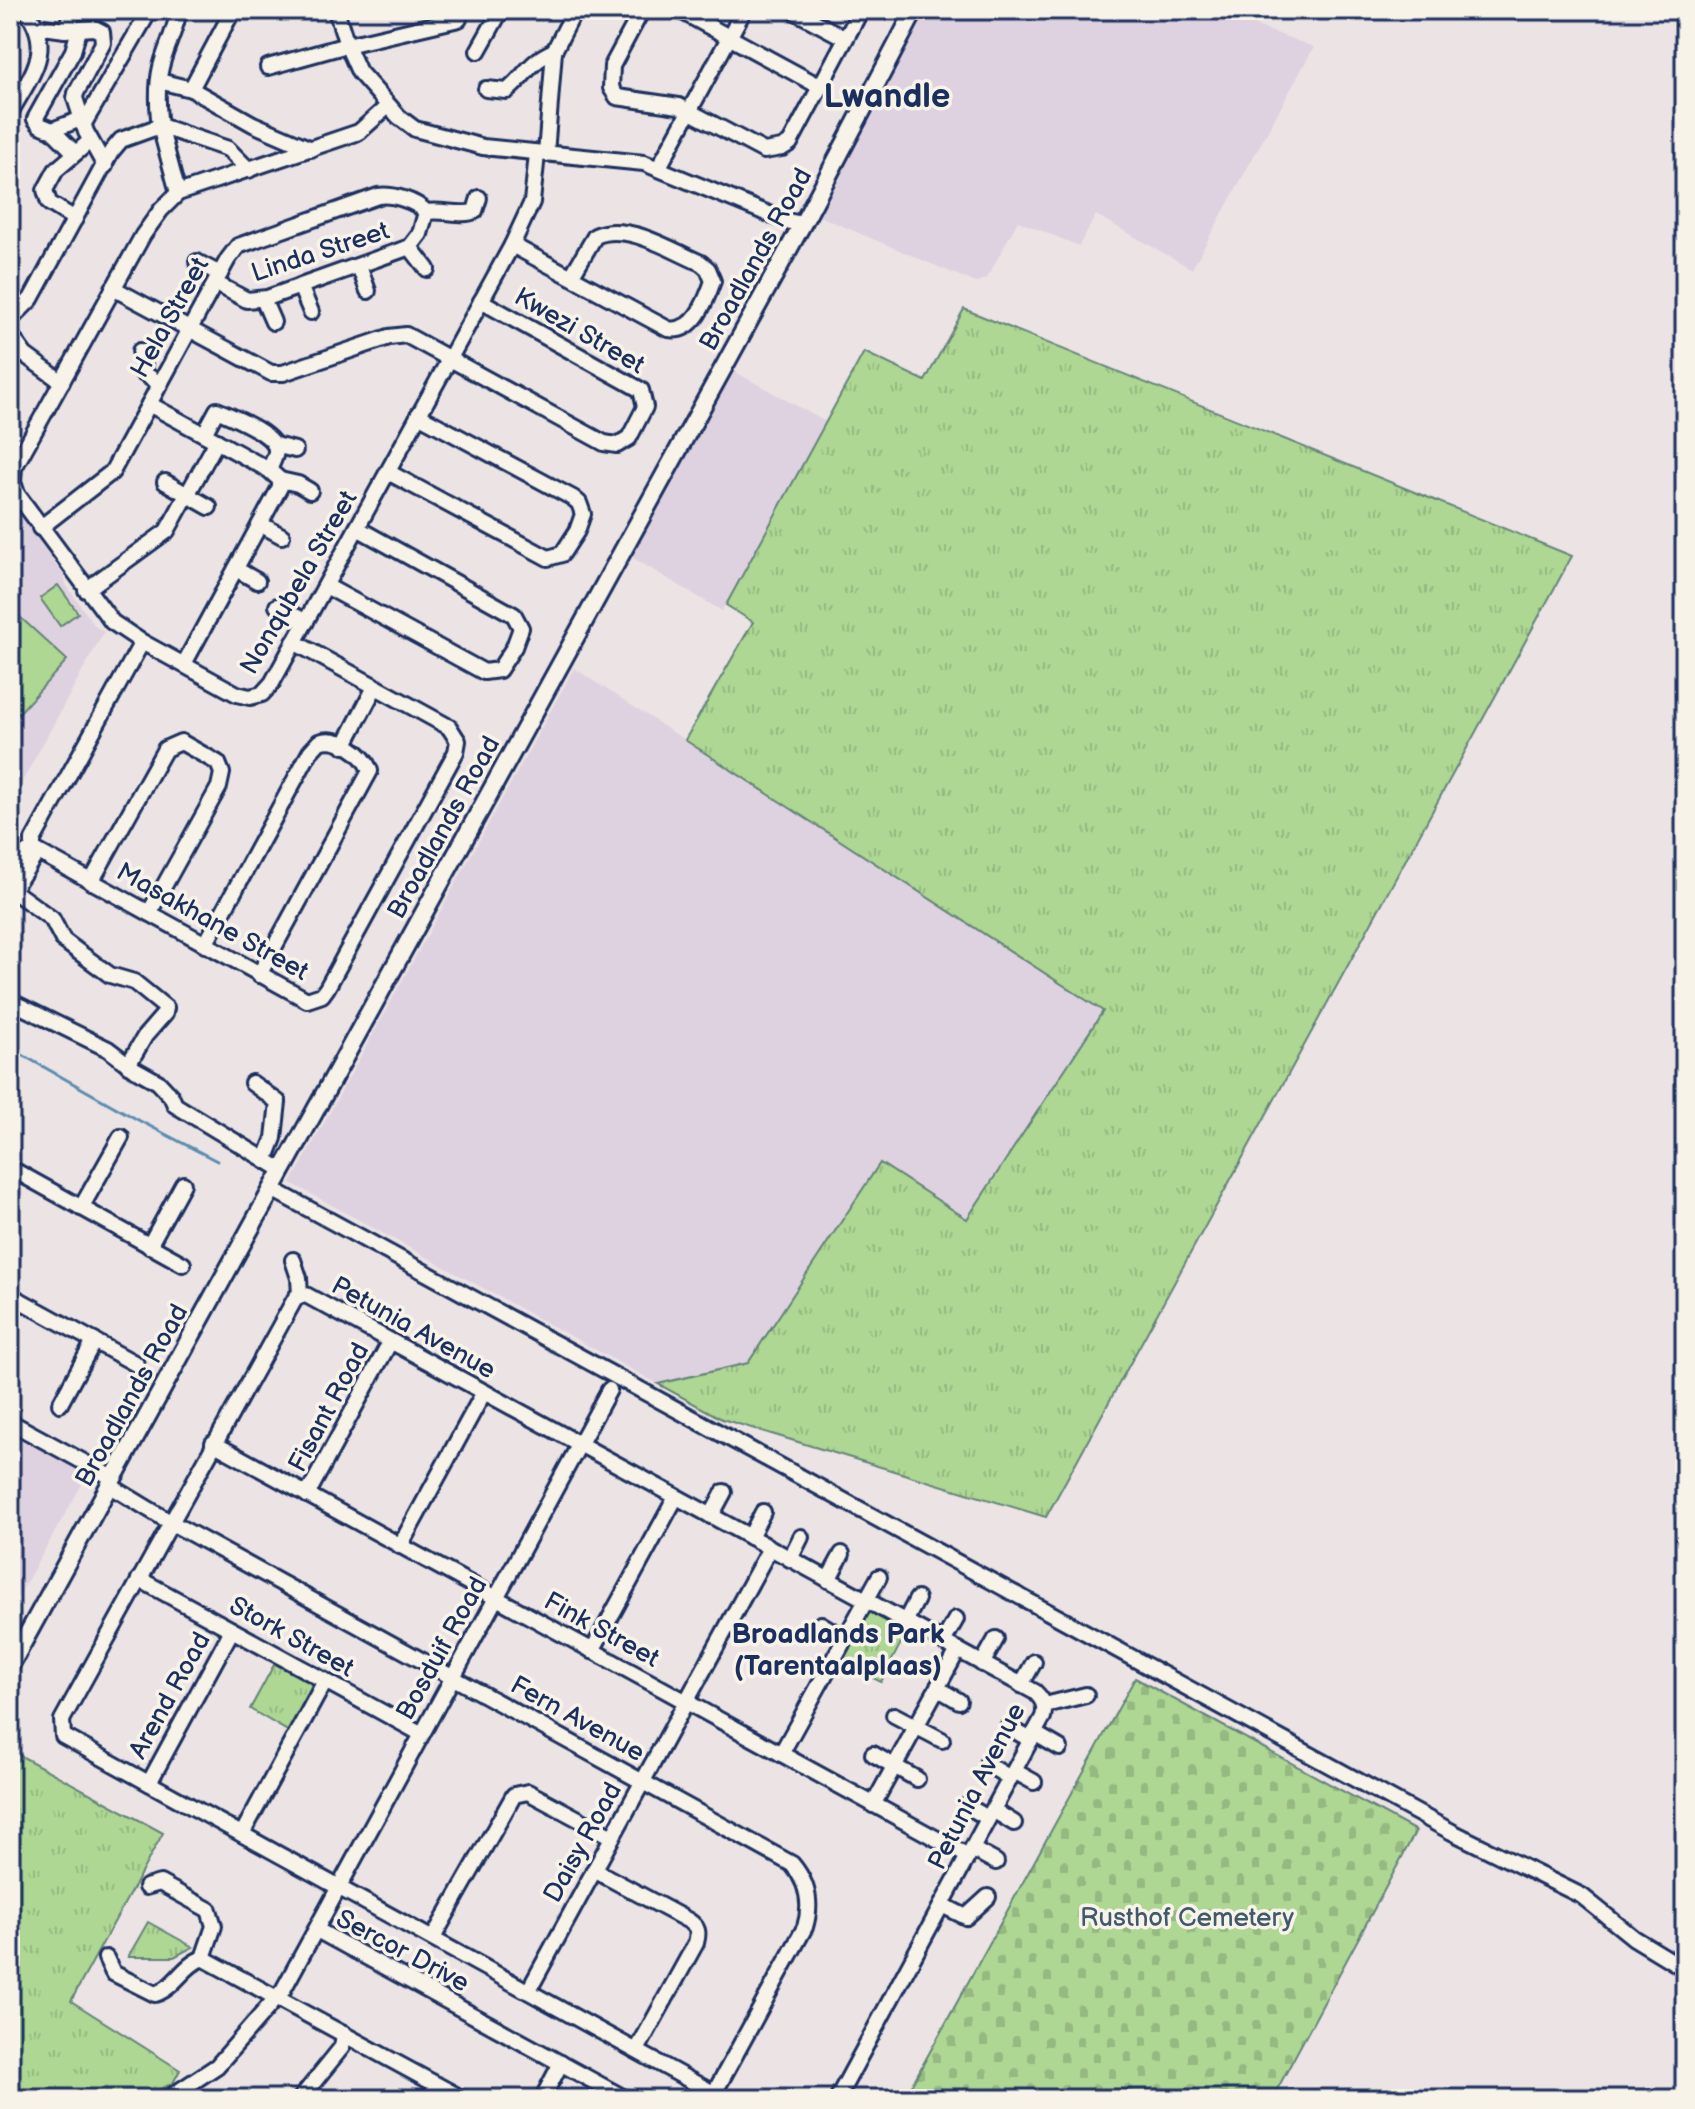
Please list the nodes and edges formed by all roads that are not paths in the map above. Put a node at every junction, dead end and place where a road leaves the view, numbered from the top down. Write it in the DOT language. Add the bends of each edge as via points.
graph roads {
  1 [pos="26,10"];
  2 [pos="75,10"];
  3 [pos="150,10"];
  4 [pos="179,10"];
  5 [pos="233,10"];
  6 [pos="336,10"];
  7 [pos="575,10"];
  8 [pos="642,10"];
  9 [pos="679,10"];
  10 [pos="744,10"];
  11 [pos="792,10"];
  12 [pos="861,10"];
  13 [pos="915,10"];
  14 [pos="495,14"];
  15 [pos="459,19"];
  16 [pos="36,26"];
  17 [pos="72,30"];
  18 [pos="728,38"];
  19 [pos="845,38"];
  20 [pos="347,45"];
  21 [pos="478,51"];
  22 [pos="554,51"];
  23 [pos="268,67"];
  24 [pos="159,81"];
  25 [pos="819,86"];
  26 [pos="191,89"];
  27 [pos="486,89"];
  28 [pos="388,106"];
  29 [pos="689,111"];
  30 [pos="10,113"];
  31 [pos="82,122"];
  32 [pos="160,126"];
  33 [pos="52,130"];
  34 [pos="90,141"];
  35 [pos="311,149"];
  36 [pos="74,152"];
  37 [pos="542,154"];
  38 [pos="105,166"];
  39 [pos="658,169"];
  40 [pos="249,170"];
  41 [pos="178,193"];
  42 [pos="479,198"];
  43 [pos="426,215"];
  44 [pos="75,219"];
  45 [pos="802,224"];
  46 [pos="512,245"];
  47 [pos="410,247"];
  48 [pos="197,262"];
  49 [pos="359,266"];
  50 [pos="427,269"];
  51 [pos="571,277"];
  52 [pos="217,279"];
  53 [pos="300,286"];
  54 [pos="113,288"];
  55 [pos="368,291"];
  56 [pos="263,299"];
  57 [pos="481,301"];
  58 [pos="311,312"];
  59 [pos="10,320"];
  60 [pos="273,322"];
  61 [pos="190,330"];
  62 [pos="10,334"];
  63 [pos="140,351"];
  64 [pos="449,358"];
  65 [pos="62,382"];
  66 [pos="160,384"];
  67 [pos="203,403"];
  68 [pos="149,404"];
  69 [pos="217,410"];
  70 [pos="418,415"];
  71 [pos="204,434"];
  72 [pos="217,441"];
  73 [pos="275,445"];
  74 [pos="295,450"];
  75 [pos="15,454"];
  76 [pos="388,472"];
  77 [pos="277,479"];
  78 [pos="165,482"];
  79 [pos="310,491"];
  80 [pos="188,496"];
  81 [pos="209,507"];
  82 [pos="260,524"];
  83 [pos="40,528"];
  84 [pos="357,528"];
  85 [pos="282,536"];
  86 [pos="236,569"];
  87 [pos="257,581"];
  88 [pos="326,586"];
  89 [pos="86,590"];
  90 [pos="277,606"];
  91 [pos="306,622"];
  92 [pos="142,642"];
  93 [pos="294,642"];
  94 [pos="184,664"];
  95 [pos="375,687"];
  96 [pos="344,746"];
  97 [pos="35,851"];
  98 [pos="10,863"];
  99 [pos="91,882"];
  100 [pos="11,891"];
  101 [pos="149,913"];
  102 [pos="205,945"];
  103 [pos="259,975"];
  104 [pos="10,1001"];
  105 [pos="128,1065"];
  106 [pos="252,1083"];
  107 [pos="121,1137"];
  108 [pos="265,1161"];
  109 [pos="10,1168"];
  110 [pos="282,1170"];
  111 [pos="183,1184"];
  112 [pos="272,1189"];
  113 [pos="81,1208"];
  114 [pos="149,1246"];
  115 [pos="293,1260"];
  116 [pos="183,1264"];
  117 [pos="10,1295"];
  118 [pos="300,1295"];
  119 [pos="94,1341"];
  120 [pos="390,1342"];
  121 [pos="136,1364"];
  122 [pos="609,1390"];
  123 [pos="484,1392"];
  124 [pos="60,1404"];
  125 [pos="10,1422"];
  126 [pos="213,1443"];
  127 [pos="580,1445"];
  128 [pos="111,1482"];
  129 [pos="724,1492"];
  130 [pos="307,1495"];
  131 [pos="676,1497"];
  132 [pos="763,1512"];
  133 [pos="711,1516"];
  134 [pos="170,1522"];
  135 [pos="750,1537"];
  136 [pos="801,1537"];
  137 [pos="400,1546"];
  138 [pos="770,1548"];
  139 [pos="842,1554"];
  140 [pos="790,1559"];
  141 [pos="879,1577"];
  142 [pos="139,1579"];
  143 [pos="828,1580"];
  144 [pos="496,1599"];
  145 [pos="917,1599"];
  146 [pos="865,1600"];
  147 [pos="956,1619"];
  148 [pos="905,1622"];
  149 [pos="821,1624"];
  150 [pos="232,1630"];
  151 [pos="844,1638"];
  152 [pos="996,1639"];
  153 [pos="943,1642"];
  154 [pos="958,1650"];
  155 [pos="592,1651"];
  156 [pos="1034,1662"];
  157 [pos="982,1664"];
  158 [pos="10,1666"];
  159 [pos="453,1677"];
  160 [pos="325,1681"];
  161 [pos="1021,1685"];
  162 [pos="937,1688"];
  163 [pos="1086,1695"];
  164 [pos="959,1701"];
  165 [pos="686,1703"];
  166 [pos="1045,1705"];
  167 [pos="894,1715"];
  168 [pos="916,1726"];
  169 [pos="1008,1727"];
  170 [pos="422,1734"];
  171 [pos="1033,1736"];
  172 [pos="942,1740"];
  173 [pos="1060,1748"];
  174 [pos="781,1754"];
  175 [pos="873,1754"];
  176 [pos="987,1764"];
  177 [pos="895,1766"];
  178 [pos="1012,1774"];
  179 [pos="917,1779"];
  180 [pos="643,1781"];
  181 [pos="1034,1782"];
  182 [pos="149,1783"];
  183 [pos="873,1805"];
  184 [pos="967,1806"];
  185 [pos="990,1814"];
  186 [pos="1014,1823"];
  187 [pos="242,1834"];
  188 [pos="612,1837"];
  189 [pos="970,1853"];
  190 [pos="996,1862"];
  191 [pos="594,1870"];
  192 [pos="146,1887"];
  193 [pos="338,1887"];
  194 [pos="988,1897"];
  195 [pos="942,1905"];
  196 [pos="317,1930"];
  197 [pos="433,1938"];
  198 [pos="106,1958"];
  199 [pos="203,1958"];
  200 [pos="1685,1969"];
  201 [pos="529,1990"];
  202 [pos="277,1998"];
  203 [pos="344,2034"];
  204 [pos="637,2050"];
  205 [pos="561,2063"];
  206 [pos="716,2097"];
  207 [pos="305,2098"];
  208 [pos="167,2099"];
  209 [pos="463,2099"];
  210 [pos="542,2099"];
  211 [pos="626,2099"];
  212 [pos="837,2099"];
  1 -- 16 [label="street"];
  2 -- 17 [label="street"];
  3 -- 31 [label="street"];
  4 -- 24 [label="street"];
  5 -- 26 [label="street"];
  6 -- 20 [label="street"];
  7 -- 22 [label="street"];
  8 -- 29 [label="street" via="612,66 611,88 624,100 670,103"];
  9 -- 18 [label="street"];
  10 -- 18 [label="street"];
  11 -- 19 [label="street"];
  12 -- 19 [label="street"];
  13 -- 45 [label="main road, Broadlands Road"];
  14 -- 21 [label="street"];
  15 -- 20 [label="street"];
  16 -- 17 [label="street"];
  16 -- 30 [label="street" via="41,54"];
  17 -- 31 [label="street" via="99,28 104,38 76,93"];
  17 -- 33 [label="street" via="73,51 36,117"];
  18 -- 25 [label="street"];
  18 -- 29 [label="street"];
  19 -- 25 [label="street"];
  20 -- 23 [label="street"];
  20 -- 28 [label="street" via="359,72"];
  22 -- 27 [label="street" via="540,57 507,91"];
  22 -- 37 [label="street, Nonqubela Street"];
  24 -- 26 [label="street"];
  24 -- 32 [label="street"];
  25 -- 29 [label="street" via="790,143 773,151 757,148"];
  26 -- 35 [label="street"];
  28 -- 35 [label="street, Nonqubela Street" via="359,132"];
  28 -- 37 [label="street" via="415,129 483,147"];
  29 -- 39 [label="street"];
  31 -- 33 [label="street"];
  31 -- 34 [label="street"];
  32 -- 38 [label="street" via="121,140"];
  32 -- 40 [label="street" via="228,149"];
  32 -- 41 [label="street"];
  33 -- 36 [label="street"];
  34 -- 36 [label="street"];
  34 -- 38 [label="street"];
  35 -- 40 [label="street, Nonqubela Street"];
  36 -- 44 [label="street" via="56,170 45,193 56,209"];
  37 -- 39 [label="street" via="634,161"];
  37 -- 46 [label="street, Nonqubela Street" via="532,202"];
  38 -- 44 [label="street"];
  39 -- 45 [label="street"];
  40 -- 41 [label="street, Nonqubela Street"];
  41 -- 54 [label="street, Nonqubela Street" via="150,223"];
  42 -- 43 [label="street" via="469,214 445,210"];
  43 -- 47 [label="street, Linda Street"];
  43 -- 52 [label="street, Hela Street" via="420,206 378,196 243,244"];
  44 -- 59 [label="street" via="31,299"];
  45 -- 110 [label="main road, Broadlands Road"];
  46 -- 51 [label="street"];
  46 -- 57 [label="street, Nonqubela Street"];
  47 -- 49 [label="street, Linda Street"];
  47 -- 50 [label="street"];
  48 -- 52 [label="street, Linda Street"];
  49 -- 53 [label="street, Linda Street"];
  49 -- 55 [label="street"];
  51 -- 51 [label="street" via="679,331 692,322 713,281 701,263 636,236 611,232 595,236"];
  52 -- 56 [label="street, Linda Street" via="247,300"];
  52 -- 61 [label="street, Hela Street"];
  53 -- 56 [label="street, Linda Street"];
  53 -- 58 [label="street"];
  54 -- 61 [label="street"];
  54 -- 65 [label="street, Nonqubela Street"];
  56 -- 60 [label="street"];
  57 -- 64 [label="street, Nonqubela Street"];
  57 -- 64 [label="street, Kwezi Street" via="641,390 645,407 629,438 617,445 604,443"];
  61 -- 64 [label="street" via="277,374 398,335 413,337"];
  61 -- 66 [label="street, Hela Street"];
  62 -- 65 [label="street" via="25,355"];
  63 -- 66 [label="street" via="144,363 138,378"];
  64 -- 70 [label="street, Nonqubela Street"];
  65 -- 75 [label="street, Nonqubela Street"];
  66 -- 68 [label="street, Hela Street"];
  67 -- 69 [label="street"];
  68 -- 71 [label="street"];
  68 -- 83 [label="street, Hela Street" via="112,472"];
  69 -- 71 [label="street"];
  69 -- 73 [label="street" via="250,424"];
  70 -- 76 [label="street, Nonqubela Street"];
  70 -- 76 [label="street" via="573,498 583,514 577,531 562,554 548,558"];
  71 -- 72 [label="street"];
  72 -- 77 [label="street"];
  72 -- 80 [label="street"];
  73 -- 74 [label="street"];
  73 -- 77 [label="street"];
  75 -- 83 [label="street, Nonqubela Street" via="17,494"];
  76 -- 84 [label="street, Nonqubela Street"];
  77 -- 79 [label="street"];
  77 -- 82 [label="street"];
  78 -- 80 [label="street"];
  80 -- 81 [label="street"];
  80 -- 89 [label="street" via="163,535"];
  82 -- 85 [label="street"];
  82 -- 86 [label="street"];
  83 -- 89 [label="street, Nonqubela Street"];
  84 -- 88 [label="street, Nonqubela Street"];
  84 -- 88 [label="street" via="514,615 521,628 514,647 499,670 484,672"];
  86 -- 87 [label="street"];
  86 -- 94 [label="street"];
  88 -- 91 [label="street, Nonqubela Street"];
  89 -- 92 [label="street, Nonqubela Street" via="107,618"];
  90 -- 91 [label="street"];
  91 -- 93 [label="street, Nonqubela Street"];
  92 -- 94 [label="street, Nonqubela Street"];
  92 -- 97 [label="street" via="33,840"];
  93 -- 94 [label="street, Nonqubela Street" via="272,683 256,697 237,694"];
  93 -- 95 [label="street, Masakhane Street"];
  95 -- 96 [label="street"];
  95 -- 103 [label="street, Masakhane Street" via="449,727 456,736 456,752 322,995 307,1000"];
  96 -- 102 [label="street" via="326,739 310,752"];
  96 -- 103 [label="street" via="364,758 370,771"];
  97 -- 98 [label="street"];
  97 -- 99 [label="street, Masakhane Street"];
  97 -- 100 [label="street"];
  99 -- 101 [label="street, Masakhane Street"];
  99 -- 101 [label="street" via="160,757 181,742 218,763 221,779"];
  100 -- 105 [label="street" via="52,919 63,940 76,950 110,975 134,982 166,1008"];
  101 -- 102 [label="street, Masakhane Street"];
  102 -- 103 [label="street, Masakhane Street"];
  104 -- 105 [label="street" via="108,1049"];
  105 -- 108 [label="street" via="158,1082 175,1105"];
  106 -- 108 [label="street" via="279,1104"];
  107 -- 113 [label="street"];
  108 -- 110 [label="street"];
  109 -- 113 [label="street"];
  110 -- 112 [label="main road, Broadlands Road"];
  111 -- 114 [label="street"];
  112 -- 128 [label="main road, Broadlands Road"];
  112 -- 200 [label="street" via="1452,1832 1582,1896 1634,1938"];
  113 -- 114 [label="street"];
  114 -- 116 [label="street"];
  115 -- 118 [label="street"];
  117 -- 119 [label="street"];
  118 -- 120 [label="street, Petunia Avenue"];
  118 -- 126 [label="street, Petunia Avenue"];
  119 -- 121 [label="street"];
  119 -- 124 [label="street"];
  120 -- 123 [label="street, Petunia Avenue"];
  120 -- 130 [label="street, Fisant Road"];
  122 -- 127 [label="street, Bosduif Road"];
  123 -- 127 [label="street, Petunia Avenue"];
  123 -- 137 [label="street"];
  125 -- 128 [label="street, Fern Avenue"];
  126 -- 130 [label="street, Fink Street"];
  126 -- 134 [label="street, Petunia Avenue"];
  127 -- 131 [label="street, Petunia Avenue"];
  127 -- 144 [label="street, Bosduif Road"];
  128 -- 134 [label="street, Fern Avenue"];
  128 -- 158 [label="main road, Broadlands Road"];
  129 -- 133 [label="street"];
  130 -- 137 [label="street, Fink Street"];
  131 -- 133 [label="street, Petunia Avenue"];
  131 -- 155 [label="street"];
  132 -- 135 [label="street"];
  133 -- 135 [label="street, Petunia Avenue"];
  134 -- 142 [label="street, Petunia Avenue"];
  134 -- 159 [label="street, Fern Avenue"];
  135 -- 138 [label="street, Petunia Avenue"];
  136 -- 140 [label="street"];
  137 -- 144 [label="street, Fink Street"];
  138 -- 140 [label="street, Petunia Avenue"];
  138 -- 165 [label="street, Daisy Road"];
  139 -- 143 [label="street"];
  140 -- 143 [label="street, Petunia Avenue"];
  141 -- 146 [label="street"];
  142 -- 150 [label="street, Stork Street"];
  142 -- 182 [label="street, Petunia Avenue" via="61,1729 63,1736"];
  143 -- 146 [label="street, Petunia Avenue"];
  144 -- 155 [label="street, Fink Street"];
  144 -- 159 [label="street, Bosduif Road"];
  145 -- 148 [label="street"];
  146 -- 148 [label="street, Petunia Avenue"];
  146 -- 151 [label="street"];
  147 -- 153 [label="street"];
  148 -- 153 [label="street, Petunia Avenue"];
  149 -- 151 [label="street"];
  150 -- 160 [label="street, Stork Street"];
  150 -- 182 [label="street, Arend Road"];
  151 -- 174 [label="street"];
  152 -- 157 [label="street"];
  153 -- 154 [label="street, Petunia Avenue"];
  154 -- 157 [label="street, Petunia Avenue"];
  154 -- 162 [label="street"];
  155 -- 165 [label="street, Fink Street"];
  156 -- 161 [label="street"];
  157 -- 161 [label="street, Petunia Avenue"];
  159 -- 170 [label="street, Bosduif Road"];
  159 -- 180 [label="street, Fern Avenue"];
  160 -- 170 [label="street, Stork Street"];
  160 -- 187 [label="street"];
  161 -- 166 [label="street, Petunia Avenue"];
  162 -- 164 [label="street"];
  162 -- 168 [label="street"];
  163 -- 166 [label="street"];
  165 -- 174 [label="street, Fink Street"];
  165 -- 180 [label="street, Daisy Road"];
  166 -- 171 [label="street, Petunia Avenue"];
  167 -- 168 [label="street"];
  168 -- 172 [label="street"];
  168 -- 177 [label="street"];
  169 -- 171 [label="street"];
  170 -- 193 [label="street, Bosduif Road"];
  171 -- 173 [label="street"];
  171 -- 178 [label="street, Petunia Avenue"];
  174 -- 183 [label="street, Fink Street"];
  175 -- 177 [label="street"];
  176 -- 178 [label="street"];
  177 -- 179 [label="street"];
  177 -- 183 [label="street"];
  178 -- 181 [label="street"];
  178 -- 185 [label="street, Petunia Avenue"];
  180 -- 188 [label="street, Daisy Road"];
  180 -- 206 [label="street, Fern Avenue" via="786,1860 808,1896 803,1931"];
  182 -- 187 [label="street, Petunia Avenue"];
  183 -- 189 [label="street, Fink Street"];
  184 -- 185 [label="street"];
  185 -- 186 [label="street"];
  185 -- 189 [label="street, Petunia Avenue"];
  187 -- 193 [label="street, Petunia Avenue"];
  188 -- 191 [label="street, Daisy Road"];
  188 -- 197 [label="street" via="528,1792 514,1795"];
  189 -- 190 [label="street, Fink Street"];
  189 -- 195 [label="street, Petunia Avenue"];
  191 -- 201 [label="street, Daisy Road"];
  191 -- 204 [label="street" via="689,1921 698,1932"];
  192 -- 199 [label="street" via="160,1883 209,1910 214,1926"];
  193 -- 196 [label="street, Bosduif Road"];
  193 -- 197 [label="street, Petunia Avenue"];
  194 -- 195 [label="street" via="966,1917"];
  195 -- 212 [label="street, Petunia Avenue"];
  196 -- 202 [label="street, Sercor Drive"];
  196 -- 205 [label="street, Sercor Drive"];
  197 -- 201 [label="street, Petunia Avenue"];
  198 -- 199 [label="street" via="113,1973 155,1994"];
  199 -- 202 [label="street"];
  201 -- 204 [label="street, Petunia Avenue"];
  202 -- 203 [label="street"];
  202 -- 208 [label="street, Sercor Drive" via="217,2066"];
  203 -- 207 [label="street" via="342,2047"];
  203 -- 209 [label="street"];
  204 -- 206 [label="street, Petunia Avenue"];
  205 -- 210 [label="street"];
  205 -- 211 [label="street, Sercor Drive"];
}
